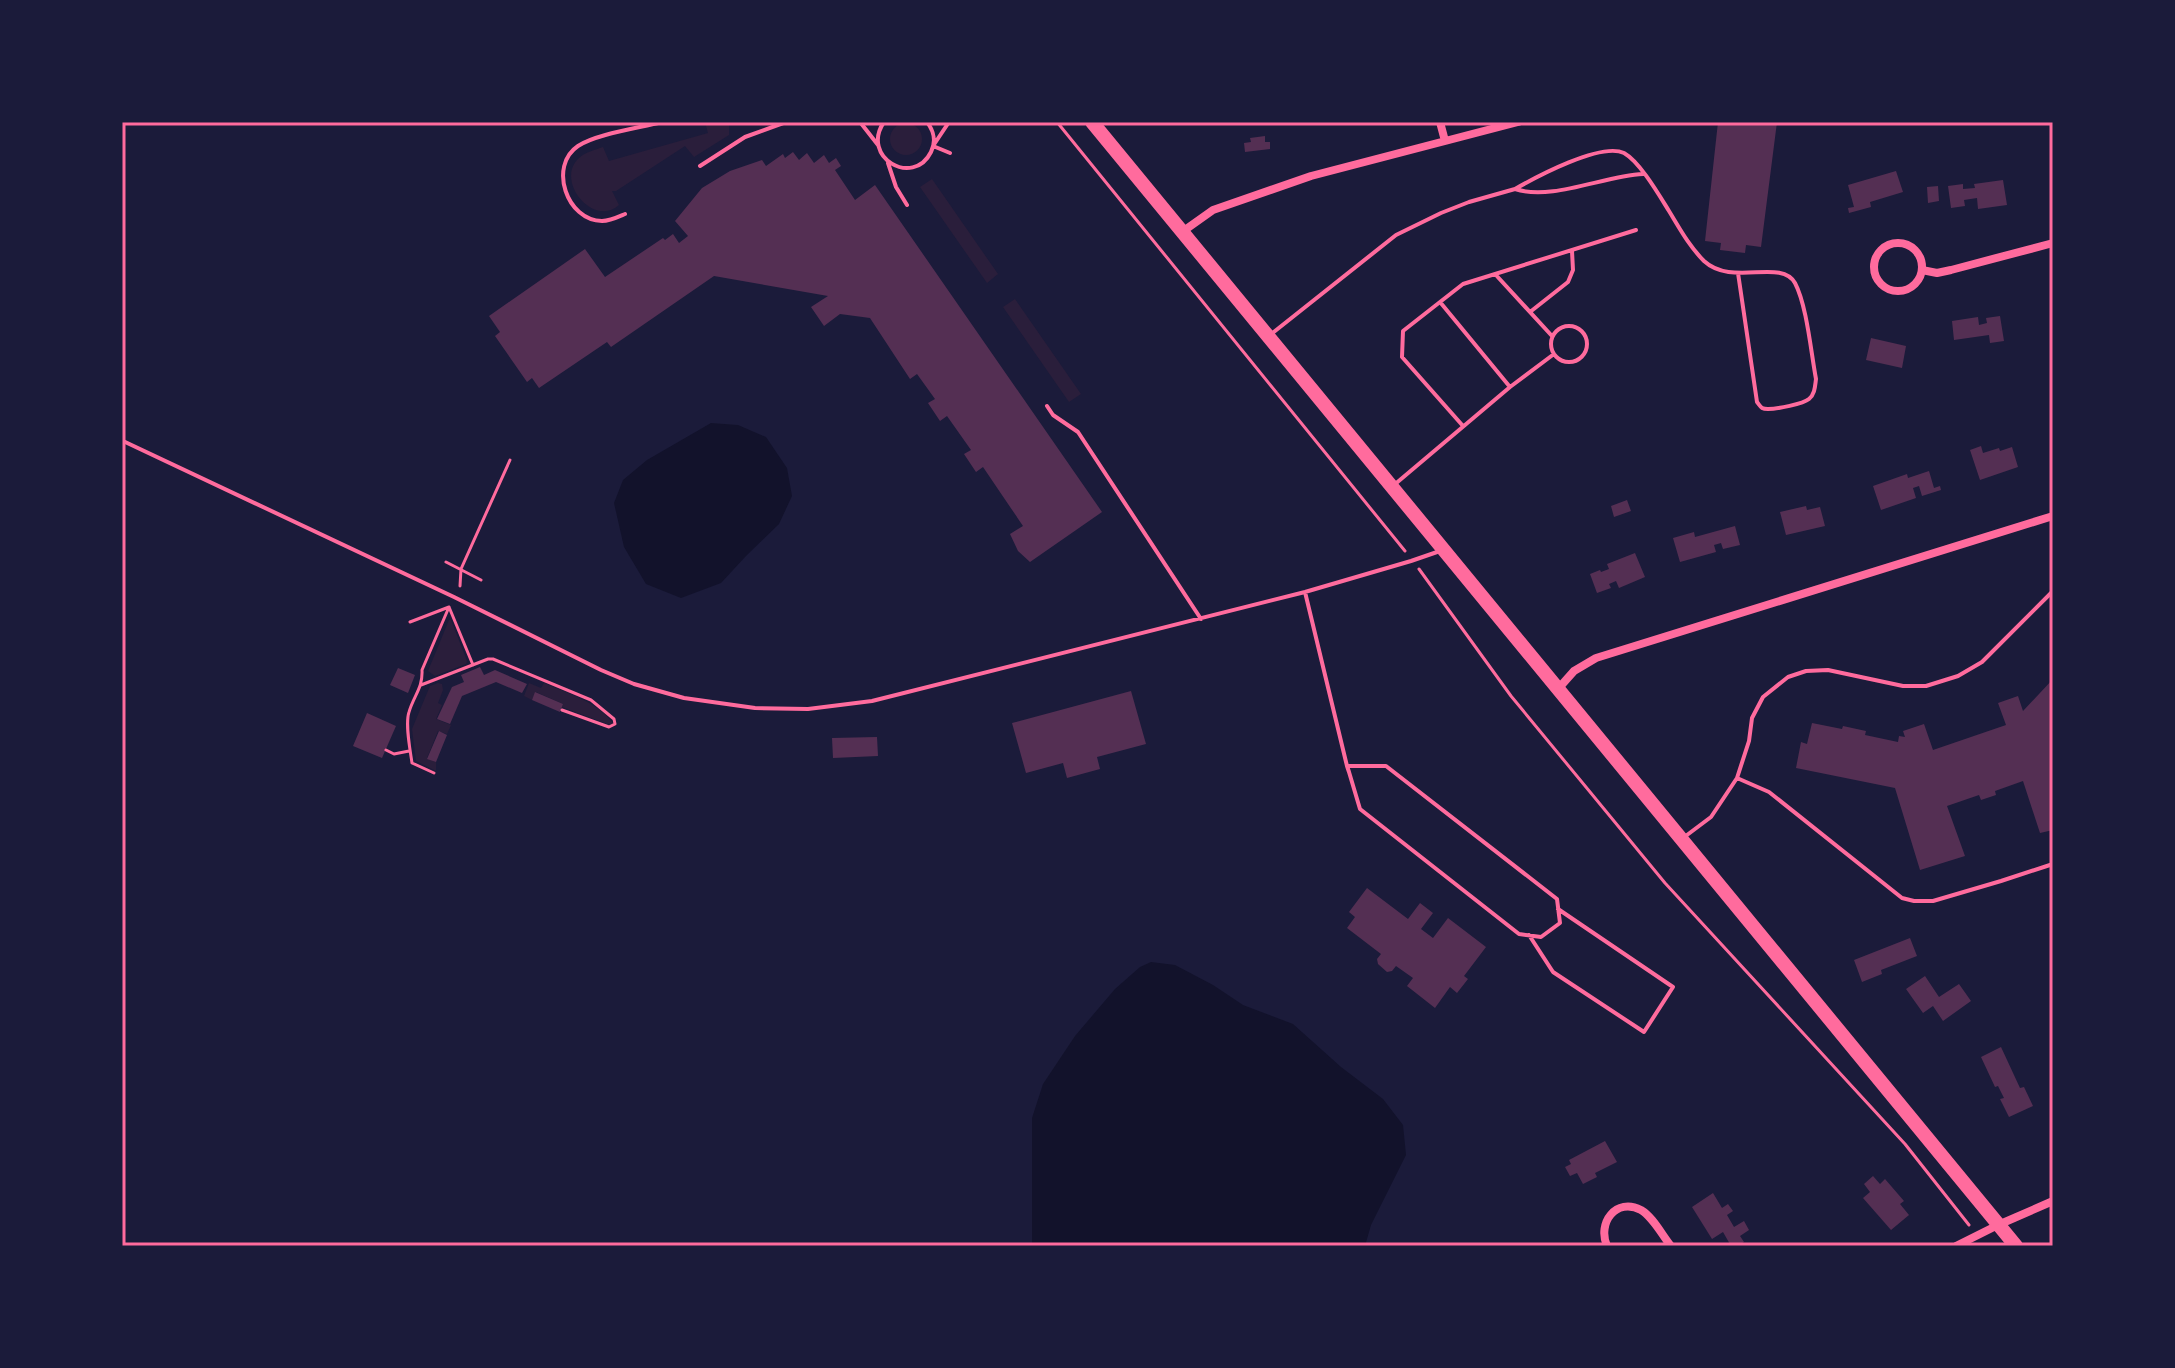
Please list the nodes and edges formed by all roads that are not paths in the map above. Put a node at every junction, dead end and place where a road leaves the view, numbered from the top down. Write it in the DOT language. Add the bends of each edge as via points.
graph roads {
  1 [pos="662,122"];
  2 [pos="786,122"];
  3 [pos="860,122"];
  4 [pos="884,122"];
  5 [pos="927,122"];
  6 [pos="949,122"];
  7 [pos="1092,122"];
  8 [pos="1440,122"];
  9 [pos="1518,122"];
  10 [pos="1445,141"];
  11 [pos="878,145"];
  12 [pos="933,146"];
  13 [pos="950,153"];
  14 [pos="888,161"];
  15 [pos="700,166"];
  16 [pos="1643,174"];
  17 [pos="1515,189"];
  18 [pos="907,205"];
  19 [pos="625,214"];
  20 [pos="1636,230"];
  21 [pos="1182,232"];
  22 [pos="2053,243"];
  23 [pos="1572,251"];
  24 [pos="1922,270"];
  25 [pos="1738,273"];
  26 [pos="1495,274"];
  27 [pos="1440,302"];
  28 [pos="1530,312"];
  29 [pos="1552,336"];
  30 [pos="1268,337"];
  31 [pos="1554,354"];
  32 [pos="1510,387"];
  33 [pos="1047,406"];
  34 [pos="1463,426"];
  35 [pos="122,442"];
  36 [pos="1392,486"];
  37 [pos="2053,516"];
  38 [pos="1443,550"];
  39 [pos="2053,591"];
  40 [pos="1305,592"];
  41 [pos="1201,619"];
  42 [pos="1558,689"];
  43 [pos="1347,766"];
  44 [pos="1737,778"];
  45 [pos="1681,839"];
  46 [pos="2053,864"];
  47 [pos="1558,909"];
  48 [pos="1529,935"];
  49 [pos="2053,1201"];
  50 [pos="1998,1225"];
  51 [pos="1668,1243"];
  52 [pos="1607,1246"];
  53 [pos="1656,1246"];
  54 [pos="1956,1246"];
  55 [pos="2016,1246"];
  1 -- 19 [label="lane" via="580,145 564,163 563,186 578,210 602,221"];
  2 -- 15 [label="lane" via="745,137"];
  3 -- 11 [label="lane"];
  4 -- 11 [label="lane"];
  5 -- 12 [label="lane"];
  6 -- 12 [label="lane"];
  7 -- 21 [label="main road"];
  8 -- 10 [label="street"];
  9 -- 10 [label="street"];
  10 -- 21 [label="street" via="1311,176 1213,210"];
  11 -- 14 [label="lane"];
  12 -- 13 [label="lane"];
  12 -- 14 [label="lane" via="915,167"];
  14 -- 18 [label="lane"];
  16 -- 17 [label="lane" via="1542,194"];
  16 -- 17 [label="lane" via="1626,154 1605,152 1544,172"];
  16 -- 25 [label="lane" via="1696,253 1720,271"];
  17 -- 30 [label="lane" via="1469,202 1396,235"];
  20 -- 23 [label="lane"];
  21 -- 30 [label="main road"];
  22 -- 24 [label="street" via="1943,272"];
  23 -- 26 [label="lane"];
  23 -- 28 [label="lane" via="1568,282"];
  24 -- 24 [label="street" via="1916,251 1902,243 1882,249 1874,263 1879,283 1892,291 1912,288"];
  25 -- 25 [label="lane" via="1780,272 1795,283 1816,379 1809,399 1768,409 1757,402"];
  26 -- 27 [label="lane" via="1463,284"];
  26 -- 28 [label="lane"];
  27 -- 32 [label="lane"];
  27 -- 34 [label="lane" via="1403,331 1402,357"];
  28 -- 29 [label="lane"];
  29 -- 31 [label="lane"];
  29 -- 31 [label="lane" via="1571,326 1587,342 1575,360"];
  30 -- 36 [label="main road"];
  31 -- 32 [label="lane"];
  32 -- 34 [label="lane"];
  33 -- 41 [label="lane" via="1078,432"];
  34 -- 36 [label="lane"];
  35 -- 41 [label="lane" via="621,679 707,702 798,709 872,701"];
  36 -- 38 [label="main road"];
  37 -- 42 [label="street" via="1596,658"];
  38 -- 40 [label="lane"];
  38 -- 42 [label="main road"];
  39 -- 44 [label="lane" via="1982,662 1958,676 1926,686 1828,670 1788,677 1763,697 1752,718"];
  40 -- 41 [label="lane"];
  40 -- 43 [label="lane"];
  42 -- 45 [label="main road"];
  43 -- 47 [label="lane" via="1386,766 1557,899"];
  43 -- 48 [label="lane" via="1360,809 1519,934"];
  44 -- 45 [label="lane" via="1711,817"];
  44 -- 46 [label="lane" via="1769,792 1902,898 1933,901"];
  45 -- 50 [label="main road"];
  47 -- 48 [label="lane" via="1560,923 1541,937"];
  47 -- 48 [label="lane" via="1673,987 1644,1032 1553,972"];
  49 -- 50 [label="street"];
  50 -- 54 [label="street"];
  50 -- 55 [label="main road"];
  51 -- 52 [label="street" via="1646,1214 1626,1208 1605,1223"];
  51 -- 53 [label="street"];
}
